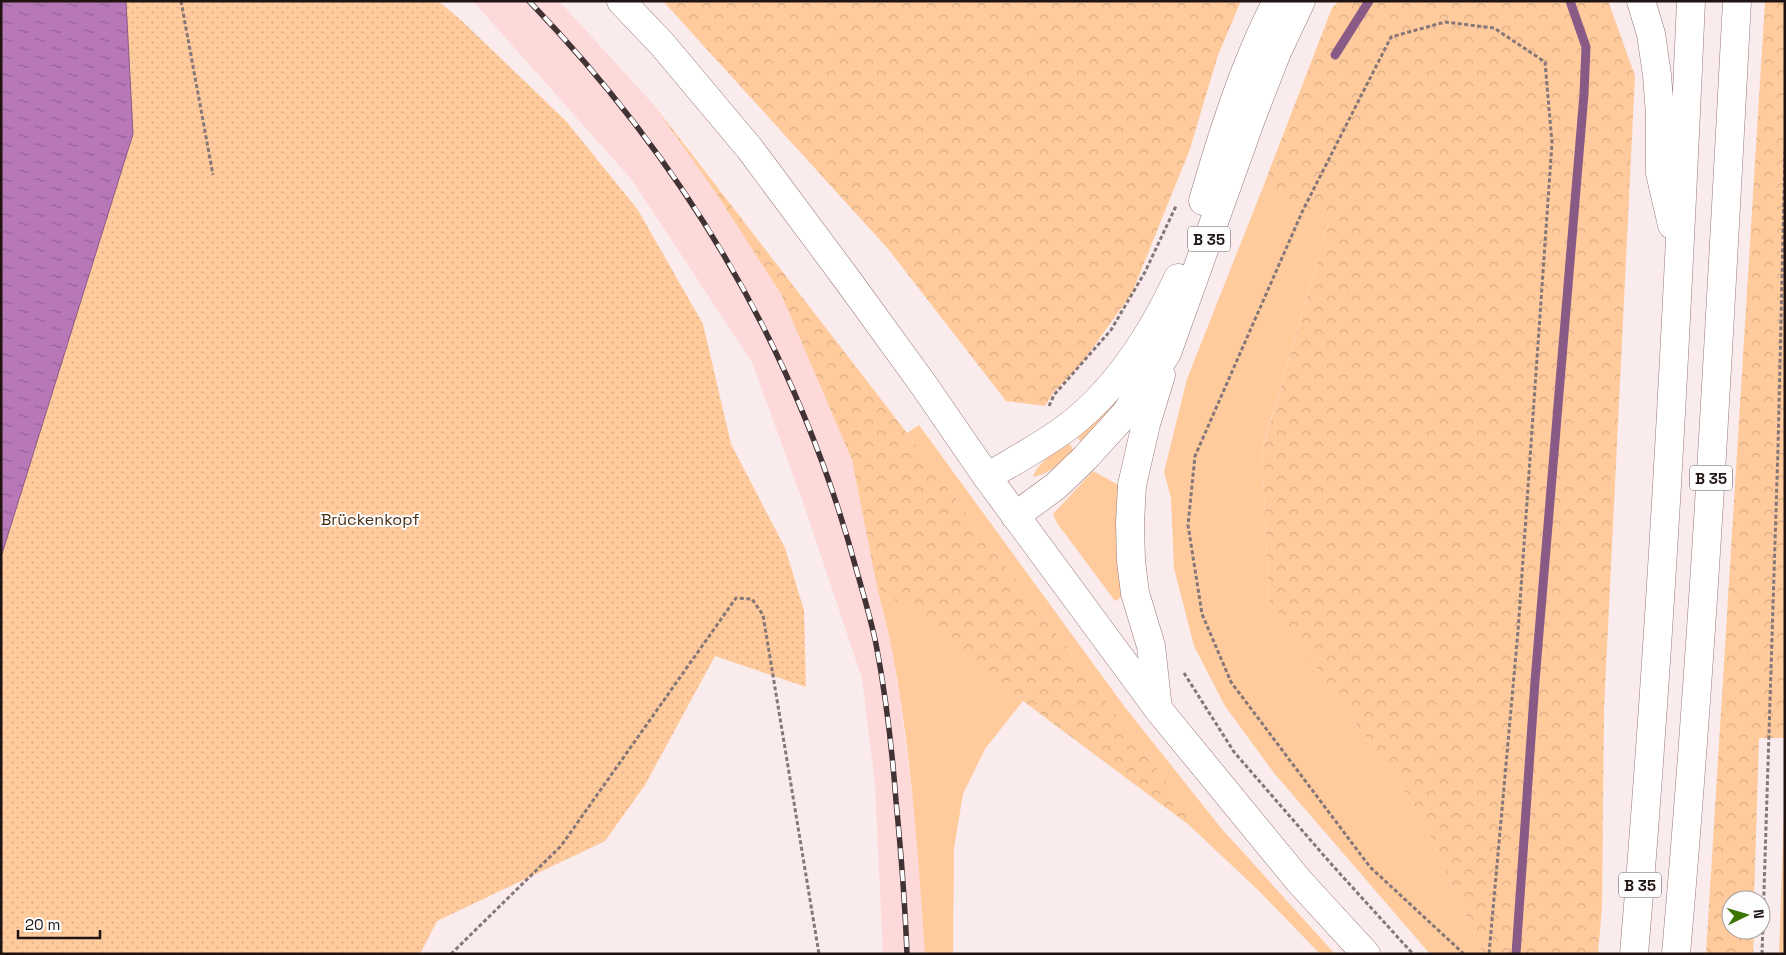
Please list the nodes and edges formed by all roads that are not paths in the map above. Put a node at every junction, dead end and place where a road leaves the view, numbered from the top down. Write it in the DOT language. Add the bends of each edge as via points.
graph roads {
  1 [pos="621,1"];
  2 [pos="1277,1"];
  3 [pos="1300,1"];
  4 [pos="1641,1"];
  5 [pos="1691,1"];
  6 [pos="1737,1"];
  7 [pos="1680,260"];
  8 [pos="1167,353"];
  9 [pos="987,477"];
  10 [pos="1015,516"];
  11 [pos="1158,709"];
  12 [pos="1366,954"];
  13 [pos="1634,954"];
  14 [pos="1676,954"];
  1 -- 9 [label="main road" via="662,44 750,149 923,384"];
  2 -- 9 [label="main road, B 35" via="1231,114 1186,262 1163,310 1125,368 1094,404 1062,430"];
  3 -- 8 [label="main road, B 35" via="1251,119"];
  4 -- 7 [label="main road, B 35" via="1651,34 1657,75 1660,173"];
  5 -- 7 [label="main road, B 35"];
  6 -- 14 [label="main road, B 35" via="1700,650"];
  7 -- 13 [label="main road, B 35" via="1661,585"];
  8 -- 10 [label="main road, B 35" via="1125,414 1085,458 1056,486"];
  8 -- 11 [label="main road, B 35" via="1132,486 1130,524 1135,592 1151,646"];
  9 -- 10 [label="main road"];
  10 -- 11 [label="main road"];
  11 -- 12 [label="main road" via="1299,881"];
}
